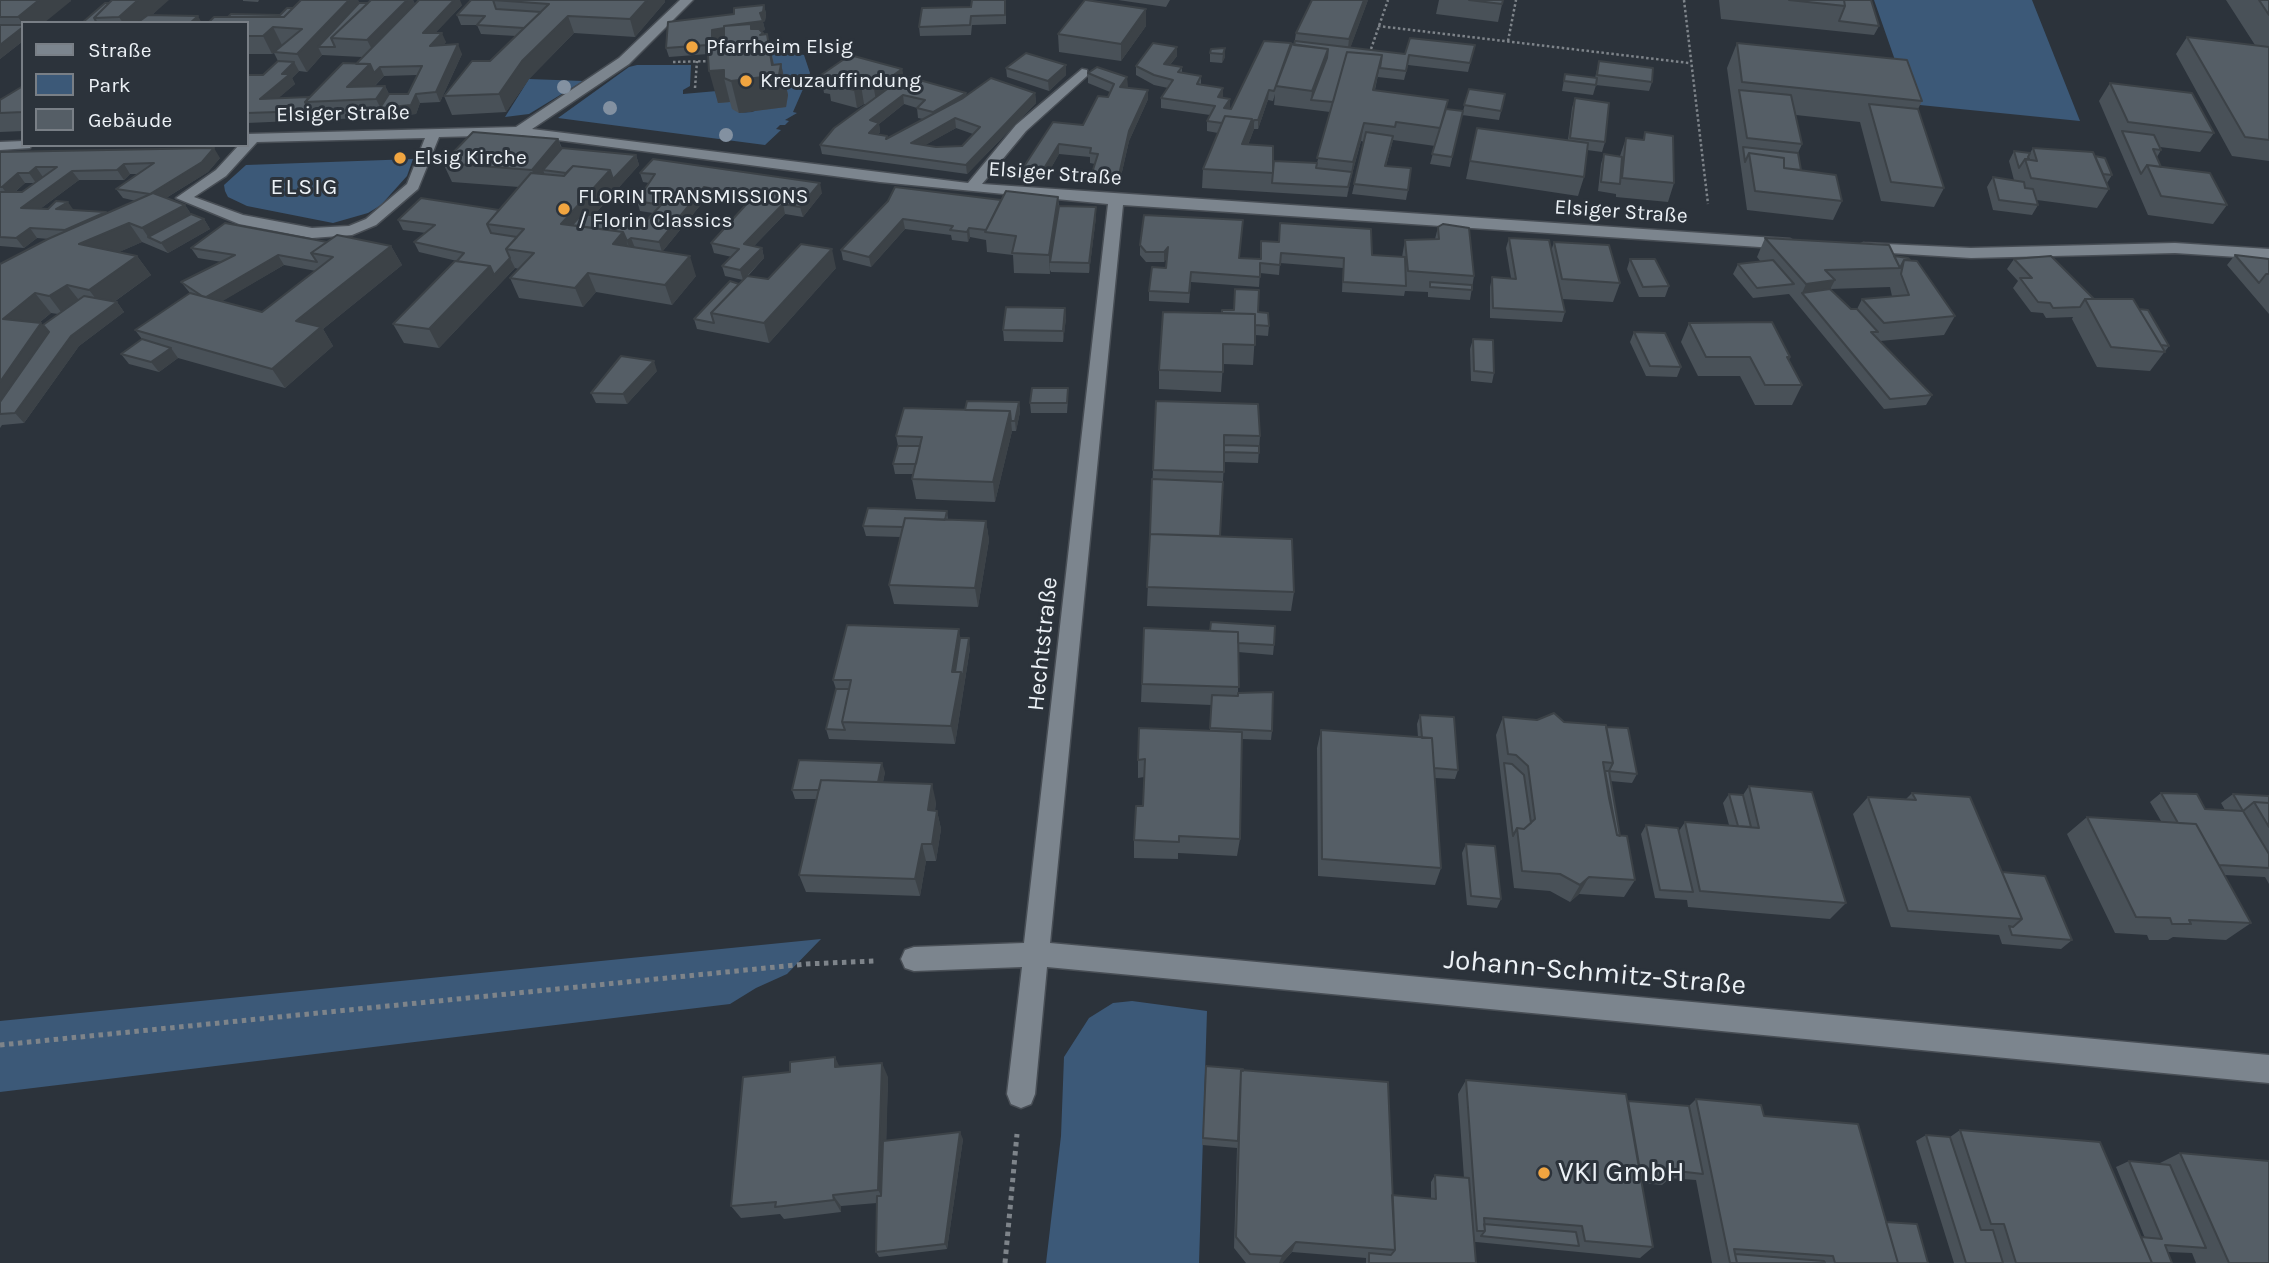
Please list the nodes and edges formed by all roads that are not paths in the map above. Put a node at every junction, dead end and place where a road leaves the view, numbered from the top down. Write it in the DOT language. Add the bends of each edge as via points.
graph roads {
  1 [pos="687,0"];
  2 [pos="1082,74"];
  3 [pos="519,131"];
  4 [pos="433,133"];
  5 [pos="250,138"];
  6 [pos="21,145"];
  7 [pos="0,146"];
  8 [pos="243,147"];
  9 [pos="971,188"];
  10 [pos="1116,199"];
  11 [pos="1807,245"];
  12 [pos="1847,247"];
  13 [pos="2269,254"];
  14 [pos="1036,954"];
  15 [pos="914,959"];
  16 [pos="2269,1069"];
  17 [pos="1021,1094"];
  1 -- 3 [label="street" via="624,61"];
  2 -- 9 [label="street, Elsiger Straße" via="1021,128"];
  3 -- 4 [label="street, Elsiger Straße"];
  3 -- 9 [label="street, Elsiger Straße"];
  4 -- 5 [label="street, Elsiger Straße"];
  4 -- 8 [label="street, Elsiger Straße" via="413,186 371,222 352,230 312,233 239,219 177,200 221,173"];
  6 -- 7 [label="street"];
  9 -- 10 [label="street, Elsiger Straße"];
  10 -- 11 [label="street, Elsiger Straße"];
  10 -- 14 [label="street, Hechtstraße"];
  12 -- 13 [label="street" via="1971,253 2175,248"];
  14 -- 15 [label="street, Johann-Schmitz-Straße"];
  14 -- 16 [label="street, Johann-Schmitz-Straße"];
  14 -- 17 [label="street, Hechtstraße"];
}
